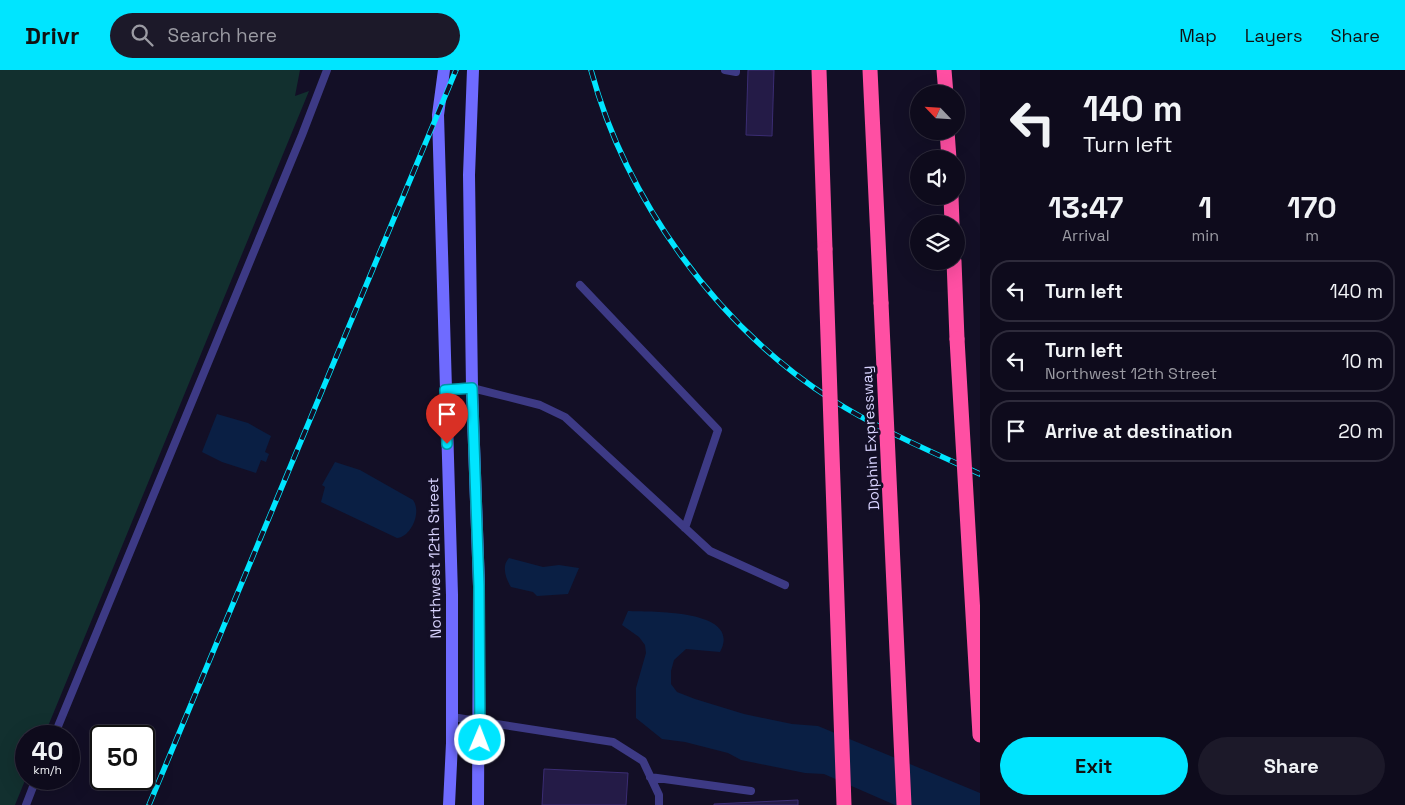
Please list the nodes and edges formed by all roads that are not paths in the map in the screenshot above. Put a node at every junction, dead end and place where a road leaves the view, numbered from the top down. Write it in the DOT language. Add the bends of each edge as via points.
graph roads {
  1 [pos="327,70"];
  2 [pos="444,70"];
  3 [pos="473,70"];
  4 [pos="725,70"];
  5 [pos="736,70"];
  6 [pos="819,70"];
  7 [pos="870,70"];
  8 [pos="944,70"];
  9 [pos="945,85"];
  10 [pos="954,270"];
  11 [pos="580,285"];
  12 [pos="472,388"];
  13 [pos="445,390"];
  14 [pos="686,528"];
  15 [pos="785,585"];
  16 [pos="452,717"];
  17 [pos="480,723"];
  18 [pos="59,725"];
  19 [pos="980,735"];
  20 [pos="650,777"];
  21 [pos="32,790"];
  22 [pos="750,791"];
  23 [pos="26,805"];
  24 [pos="449,805"];
  25 [pos="478,805"];
  26 [pos="659,805"];
  27 [pos="844,805"];
  28 [pos="904,805"];
  1 -- 18 [label="lane"];
  2 -- 13 [label="main road, Northwest 12th Street" via="438,115"];
  3 -- 12 [label="main road" via="469,175"];
  4 -- 5 [label="lane"];
  6 -- 27 [label="highway, bridge"];
  7 -- 28 [label="highway, Dolphin Expressway, bridge"];
  8 -- 9 [label="highway"];
  10 -- 19 [label="highway, bridge"];
  11 -- 14 [label="lane" via="718,430"];
  12 -- 13 [label="lane"];
  12 -- 14 [label="lane" via="540,405 565,417"];
  12 -- 17 [label="main road"];
  13 -- 16 [label="main road, Northwest 12th Street" via="452,595"];
  14 -- 15 [label="lane" via="710,551"];
  16 -- 17 [label="lane"];
  16 -- 24 [label="main road, Northwest 12th Street"];
  17 -- 20 [label="lane" via="613,742 643,761"];
  17 -- 25 [label="main road"];
  20 -- 22 [label="lane"];
  20 -- 26 [label="lane" via="659,795"];
  21 -- 23 [label="lane"];
}
